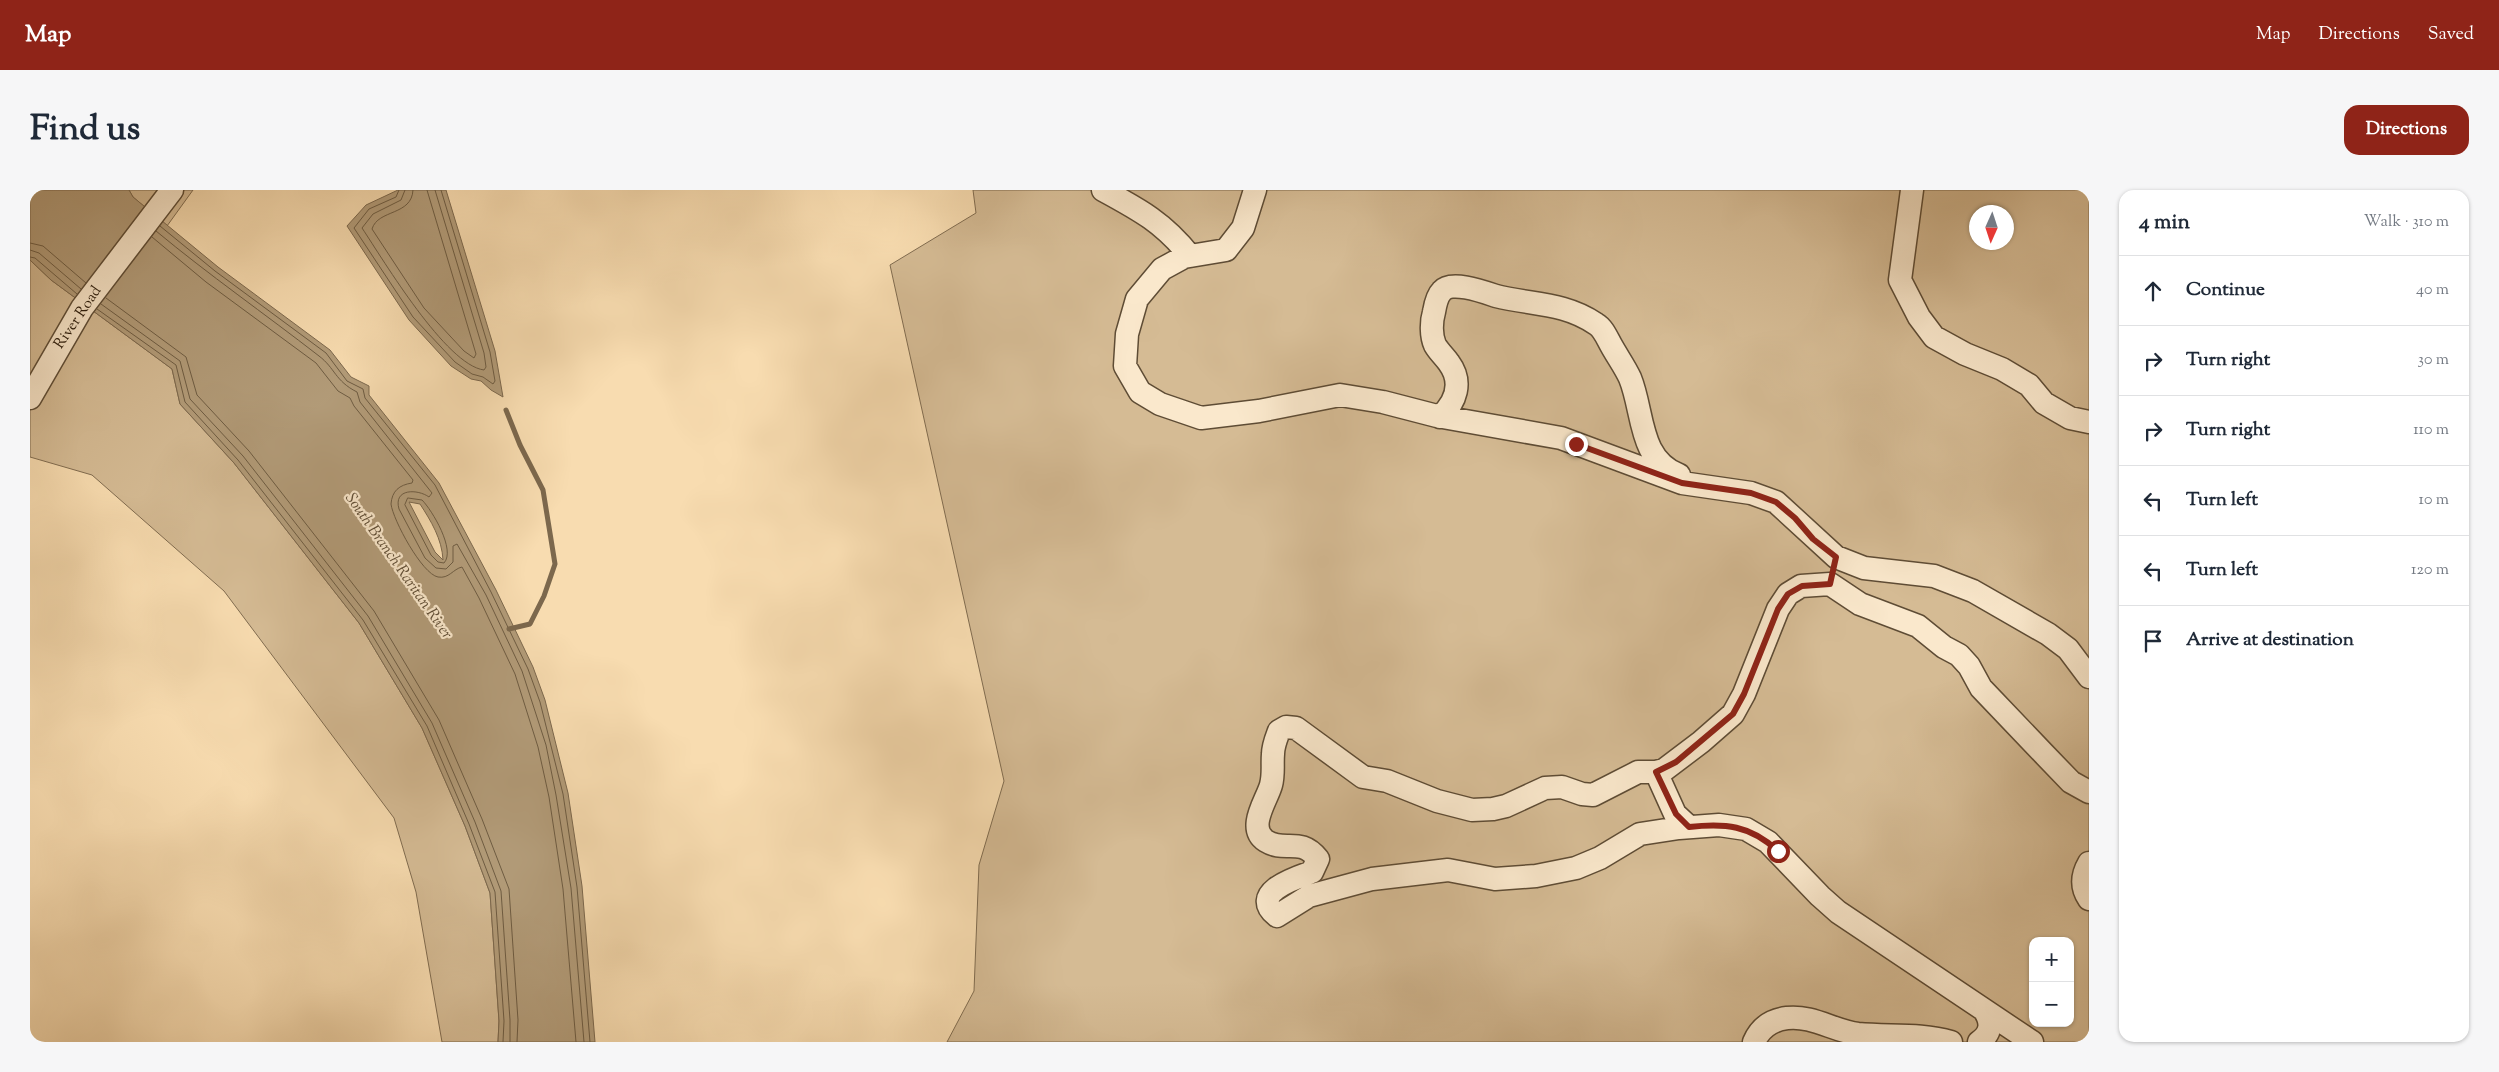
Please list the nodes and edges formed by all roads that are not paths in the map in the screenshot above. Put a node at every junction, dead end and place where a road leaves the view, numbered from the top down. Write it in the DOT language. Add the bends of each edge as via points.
graph roads {
  1 [pos="1103,190"];
  2 [pos="1255,190"];
  3 [pos="1912,190"];
  4 [pos="168,195"];
  5 [pos="1190,256"];
  6 [pos="30,398"];
  7 [pos="1440,417"];
  8 [pos="2089,422"];
  9 [pos="1728,490"];
  10 [pos="1836,557"];
  11 [pos="1830,584"];
  12 [pos="2089,677"];
  13 [pos="1656,772"];
  14 [pos="2089,792"];
  15 [pos="1689,827"];
  16 [pos="2089,863"];
  17 [pos="2089,899"];
  18 [pos="1984,1010"];
  19 [pos="1754,1042"];
  20 [pos="1951,1042"];
  21 [pos="1979,1042"];
  22 [pos="2032,1042"];
  1 -- 5 [label="street" via="1143,211 1170,232"];
  2 -- 5 [label="street" via="1243,228 1226,250"];
  3 -- 8 [label="street" via="1900,280 1919,317 1934,337 2029,385 2044,403 2070,418"];
  4 -- 6 [label="street, River Road" via="82,308"];
  5 -- 7 [label="street" via="1162,269 1137,299 1127,334 1125,366 1140,392 1160,404 1202,418 1340,395"];
  7 -- 9 [label="street" via="1560,438 1682,483"];
  7 -- 9 [label="street" via="1454,402 1457,390 1451,365 1433,338 1432,320 1441,291 1450,286 1519,302 1555,305 1599,325 1630,379 1643,429 1660,463 1671,472"];
  9 -- 10 [label="street" via="1751,493 1776,502"];
  10 -- 11 [label="street"];
  10 -- 12 [label="street" via="1864,568 1934,576 1973,591 2048,634 2068,649"];
  11 -- 13 [label="street" via="1802,586 1788,594 1778,609 1733,714 1676,762"];
  11 -- 14 [label="street" via="1860,604 1918,626 1944,648 1959,655 1981,688 2071,782"];
  13 -- 15 [label="street" via="1676,814"];
  13 -- 15 [label="street" via="1633,773 1592,794 1562,787 1545,788 1506,806 1472,810 1437,801 1386,781 1362,777 1311,737 1296,728 1286,727 1279,731 1275,742 1272,785 1258,819 1258,832 1266,841 1311,850 1318,859 1312,872 1283,883 1271,893 1268,901 1270,910 1278,916 1309,896 1330,889 1406,874 1448,870 1495,879 1536,876 1576,868 1640,834"];
  15 -- 18 [label="street" via="1746,829 1768,842 1838,912"];
  16 -- 17 [label="street" via="2083,880"];
  18 -- 21 [label="street" via="1990,1026"];
  18 -- 22 [label="street"];
  19 -- 20 [label="street" via="1758,1032 1770,1023 1787,1018 1812,1020 1858,1034 1915,1035"];
}
